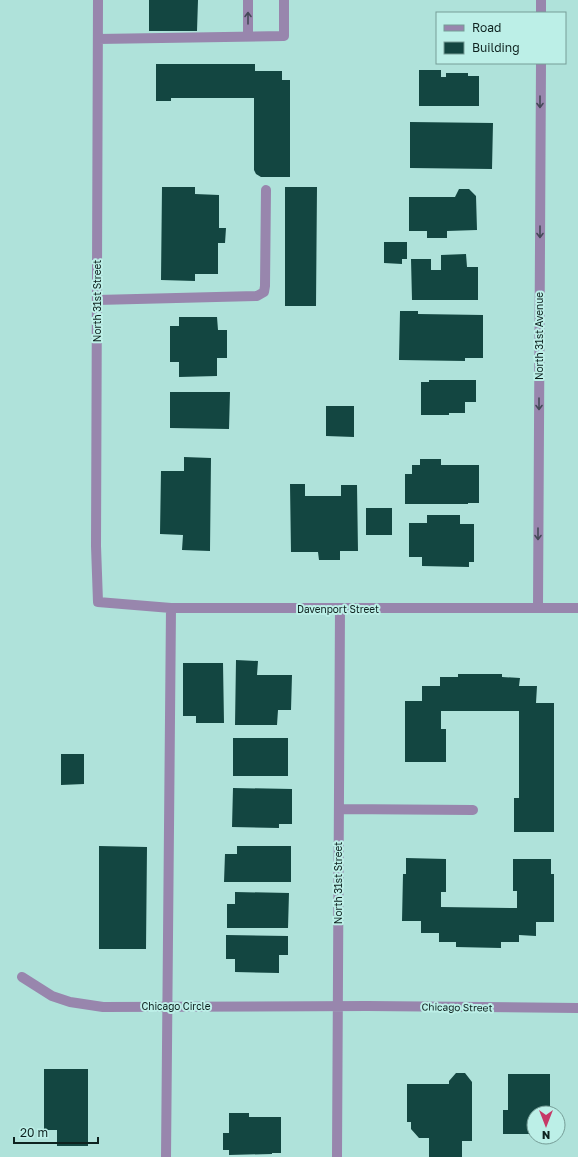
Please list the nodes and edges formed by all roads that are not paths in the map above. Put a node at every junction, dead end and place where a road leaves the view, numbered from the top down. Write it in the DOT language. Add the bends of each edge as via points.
graph roads {
  1 [pos="98,0"];
  2 [pos="248,0"];
  3 [pos="284,0"];
  4 [pos="541,0"];
  5 [pos="541,12"];
  6 [pos="248,36"];
  7 [pos="98,39"];
  8 [pos="541,64"];
  9 [pos="266,190"];
  10 [pos="97,300"];
  11 [pos="98,602"];
  12 [pos="171,608"];
  13 [pos="538,608"];
  14 [pos="578,608"];
  15 [pos="340,609"];
  16 [pos="339,809"];
  17 [pos="473,810"];
  18 [pos="22,977"];
  19 [pos="166,1006"];
  20 [pos="337,1006"];
  21 [pos="578,1008"];
  22 [pos="166,1157"];
  23 [pos="337,1157"];
  1 -- 7 [label="street, North 31st Street"];
  6 -- 2 [label="street, one-way"];
  3 -- 6 [label="street" via="284,36"];
  4 -- 5 [label="street"];
  6 -- 7 [label="street"];
  7 -- 10 [label="street, North 31st Street"];
  8 -- 13 [label="street, North 31st Avenue, one-way"];
  9 -- 10 [label="street" via="264,292 256,296"];
  10 -- 11 [label="street, North 31st Street"];
  11 -- 12 [label="street, Davenport Street"];
  12 -- 15 [label="street, Davenport Street"];
  12 -- 19 [label="street"];
  13 -- 14 [label="street, Davenport Street"];
  13 -- 15 [label="street, Davenport Street"];
  15 -- 16 [label="street, North 31st Street"];
  16 -- 17 [label="street"];
  16 -- 20 [label="street, North 31st Street"];
  18 -- 19 [label="street, Chicago Circle" via="52,996 70,1002 103,1006"];
  19 -- 20 [label="street, Chicago Circle"];
  19 -- 22 [label="street"];
  20 -- 21 [label="street, Chicago Street"];
  20 -- 23 [label="street, North 31st Street"];
}
